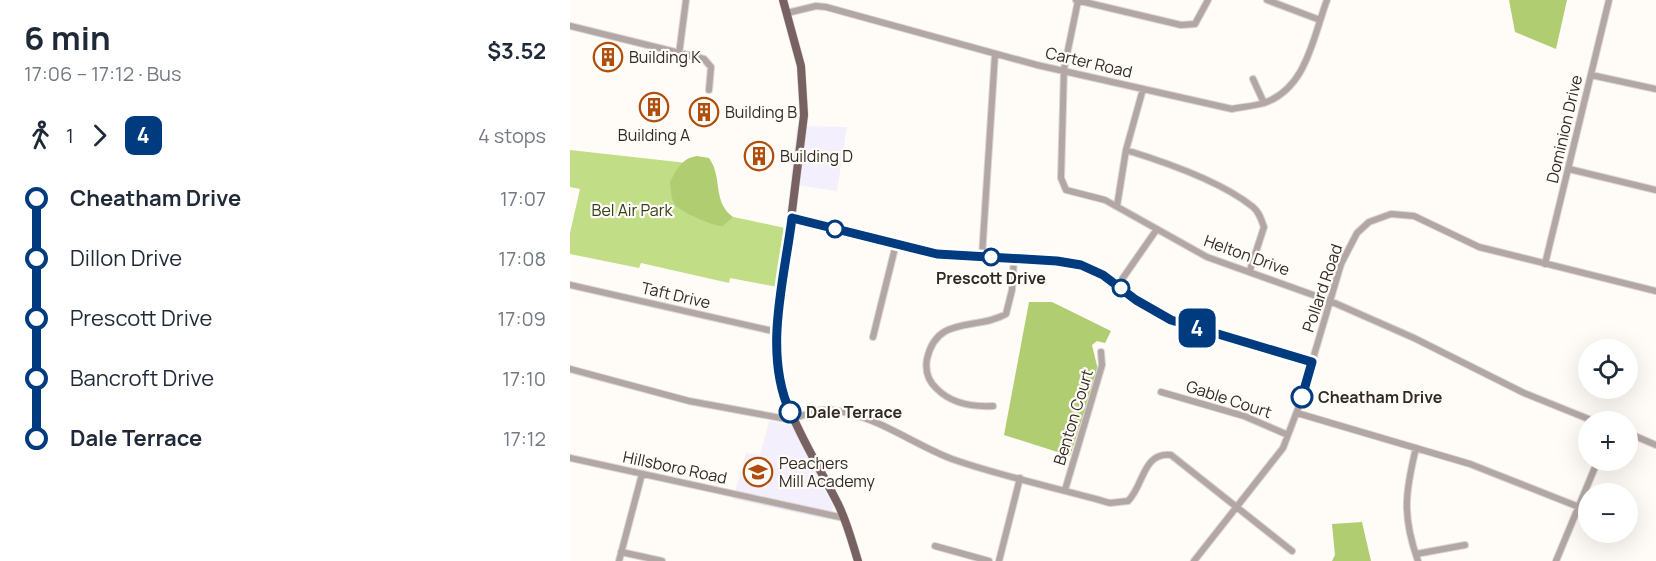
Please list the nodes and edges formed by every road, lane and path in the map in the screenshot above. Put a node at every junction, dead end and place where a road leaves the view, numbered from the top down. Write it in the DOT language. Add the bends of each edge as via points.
graph roads {
  1 [pos="686,0"];
  2 [pos="783,0"];
  3 [pos="1077,0"];
  4 [pos="1208,0"];
  5 [pos="1267,0"];
  6 [pos="1327,0"];
  7 [pos="1609,0"];
  8 [pos="787,14"];
  9 [pos="1320,20"];
  10 [pos="570,26"];
  11 [pos="679,54"];
  12 [pos="995,54"];
  13 [pos="1064,69"];
  14 [pos="1591,75"];
  15 [pos="1253,79"];
  16 [pos="1143,88"];
  17 [pos="1656,89"];
  18 [pos="709,90"];
  19 [pos="1264,103"];
  20 [pos="1126,150"];
  21 [pos="1569,169"];
  22 [pos="1656,190"];
  23 [pos="1117,206"];
  24 [pos="792,218"];
  25 [pos="1157,229"];
  26 [pos="896,244"];
  27 [pos="982,256"];
  28 [pos="1014,259"];
  29 [pos="1545,264"];
  30 [pos="1250,270"];
  31 [pos="570,285"];
  32 [pos="1118,285"];
  33 [pos="1656,291"];
  34 [pos="1330,301"];
  35 [pos="777,332"];
  36 [pos="873,337"];
  37 [pos="1101,352"];
  38 [pos="1312,362"];
  39 [pos="570,369"];
  40 [pos="1161,392"];
  41 [pos="993,406"];
  42 [pos="1297,413"];
  43 [pos="1578,415"];
  44 [pos="793,419"];
  45 [pos="1288,435"];
  46 [pos="1638,438"];
  47 [pos="1656,446"];
  48 [pos="1416,448"];
  49 [pos="570,458"];
  50 [pos="642,474"];
  51 [pos="1020,478"];
  52 [pos="1065,490"];
  53 [pos="1237,506"];
  54 [pos="1578,507"];
  55 [pos="1578,509"];
  56 [pos="844,518"];
  57 [pos="1465,545"];
  58 [pos="935,546"];
  59 [pos="1292,551"];
  60 [pos="621,552"];
  61 [pos="1417,558"];
  62 [pos="619,561"];
  63 [pos="662,561"];
  64 [pos="858,561"];
  65 [pos="989,561"];
  66 [pos="999,561"];
  67 [pos="1194,561"];
  68 [pos="1556,561"];
  1 -- 11 [label="street"];
  2 -- 8 [label="main road"];
  3 -- 4 [label="street" via="1180,25 1195,24"];
  3 -- 13 [label="street, Helton Drive"];
  5 -- 9 [label="street"];
  6 -- 9 [label="street, Carter Road"];
  7 -- 14 [label="street, Dominion Drive"];
  8 -- 12 [label="street, Carter Road" via="826,7"];
  8 -- 24 [label="main road" via="801,66 804,100"];
  9 -- 19 [label="street, Carter Road" via="1306,62 1293,83"];
  10 -- 11 [label="street"];
  11 -- 18 [label="street" via="708,62"];
  12 -- 13 [label="street, Carter Road"];
  12 -- 27 [label="street"];
  13 -- 16 [label="street, Carter Road"];
  13 -- 23 [label="street, Helton Drive" via="1061,178 1066,190"];
  14 -- 17 [label="street"];
  14 -- 21 [label="street, Dominion Drive"];
  15 -- 19 [label="street"];
  16 -- 19 [label="street, Carter Road" via="1232,109"];
  16 -- 20 [label="street"];
  20 -- 23 [label="street"];
  20 -- 30 [label="street" via="1163,161 1254,207 1264,227"];
  21 -- 22 [label="street"];
  21 -- 29 [label="street, Dominion Drive"];
  23 -- 25 [label="street, Helton Drive"];
  24 -- 26 [label="street"];
  24 -- 35 [label="main road"];
  25 -- 30 [label="street, Helton Drive" via="1208,257"];
  25 -- 32 [label="street"];
  26 -- 27 [label="street" via="937,254"];
  26 -- 36 [label="street"];
  27 -- 28 [label="street"];
  28 -- 32 [label="street" via="1074,264"];
  28 -- 41 [label="street" via="1006,314 999,319 949,329 929,350 926,366 933,384 950,397 977,407"];
  29 -- 33 [label="street, Pollard Road"];
  29 -- 34 [label="street, Pollard Road" via="1479,248 1414,216 1391,214 1369,222 1357,233 1341,264"];
  30 -- 34 [label="street, Helton Drive"];
  31 -- 35 [label="street, Taft Drive"];
  32 -- 38 [label="street" via="1171,320"];
  34 -- 38 [label="street, Pollard Road"];
  34 -- 43 [label="street, Helton Drive"];
  35 -- 44 [label="main road" via="778,373"];
  37 -- 52 [label="street, Benton Court" via="1102,365"];
  38 -- 42 [label="street, Pollard Road"];
  39 -- 44 [label="street" via="689,401"];
  40 -- 45 [label="street, Gable Court" via="1244,416"];
  42 -- 45 [label="street, Pollard Road"];
  42 -- 48 [label="street"];
  44 -- 51 [label="street" via="820,410 837,411 887,426 955,460"];
  44 -- 56 [label="main road"];
  45 -- 53 [label="street, Pollard Road" via="1274,460"];
  46 -- 47 [label="street"];
  48 -- 54 [label="street" via="1498,474"];
  48 -- 61 [label="street" via="1406,488 1408,526"];
  49 -- 50 [label="street, Hillsboro Road"];
  50 -- 56 [label="street, Hillsboro Road"];
  50 -- 60 [label="street"];
  51 -- 52 [label="street"];
  51 -- 66 [label="street"];
  52 -- 53 [label="street" via="1124,502 1135,494 1152,459 1166,454 1179,459"];
  53 -- 59 [label="street"];
  53 -- 67 [label="street, Pollard Road"];
  55 -- 68 [label="street"];
  56 -- 64 [label="main road"];
  57 -- 61 [label="street"];
  58 -- 65 [label="street"];
  60 -- 62 [label="street"];
  60 -- 63 [label="street"];
}
